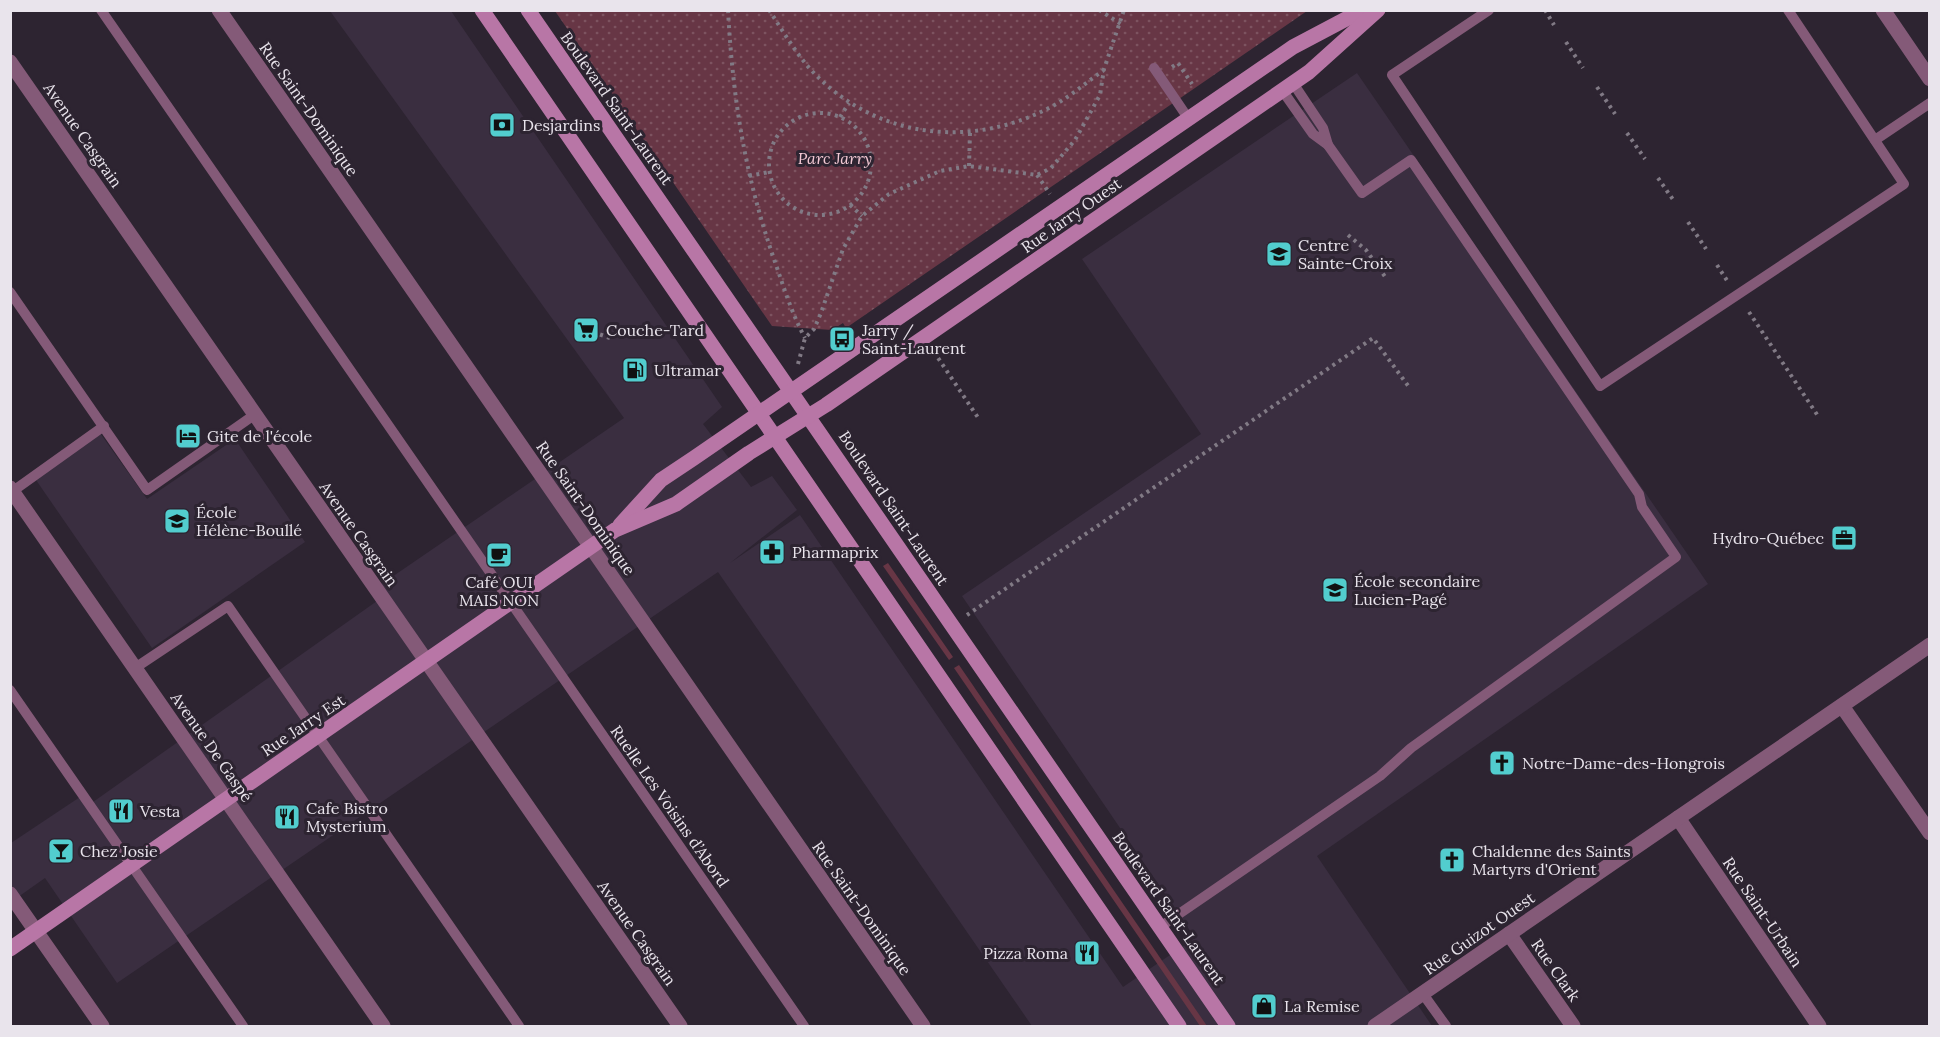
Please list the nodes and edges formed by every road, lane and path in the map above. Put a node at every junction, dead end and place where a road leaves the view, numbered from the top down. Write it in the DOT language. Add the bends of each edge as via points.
graph roads {
  1 [pos="101,10"];
  2 [pos="219,10"];
  3 [pos="482,10"];
  4 [pos="528,10"];
  5 [pos="728,10"];
  6 [pos="769,10"];
  7 [pos="1099,10"];
  8 [pos="1124,10"];
  9 [pos="1363,10"];
  10 [pos="1378,10"];
  11 [pos="1489,10"];
  12 [pos="1545,10"];
  13 [pos="1788,10"];
  14 [pos="1883,10"];
  15 [pos="1121,24"];
  16 [pos="1554,25"];
  17 [pos="1566,42"];
  18 [pos="10,62"];
  19 [pos="1154,68"];
  20 [pos="1583,68"];
  21 [pos="1104,69"];
  22 [pos="1166,72"];
  23 [pos="1929,79"];
  24 [pos="1192,84"];
  25 [pos="1287,87"];
  26 [pos="1597,87"];
  27 [pos="849,103"];
  28 [pos="1929,103"];
  29 [pos="1615,114"];
  30 [pos="840,117"];
  31 [pos="1188,118"];
  32 [pos="970,133"];
  33 [pos="1627,133"];
  34 [pos="1875,140"];
  35 [pos="1645,159"];
  36 [pos="969,166"];
  37 [pos="769,172"];
  38 [pos="1037,175"];
  39 [pos="749,176"];
  40 [pos="1658,178"];
  41 [pos="1050,194"];
  42 [pos="1674,201"];
  43 [pos="850,205"];
  44 [pos="862,216"];
  45 [pos="1688,222"];
  46 [pos="1348,235"];
  47 [pos="1706,249"];
  48 [pos="1717,265"];
  49 [pos="1386,278"];
  50 [pos="1733,290"];
  51 [pos="10,292"];
  52 [pos="1749,312"];
  53 [pos="593,332"];
  54 [pos="610,338"];
  55 [pos="805,339"];
  56 [pos="934,352"];
  57 [pos="798,364"];
  58 [pos="1409,387"];
  59 [pos="791,391"];
  60 [pos="758,414"];
  61 [pos="254,415"];
  62 [pos="809,416"];
  63 [pos="1818,416"];
  64 [pos="979,419"];
  65 [pos="104,426"];
  66 [pos="774,438"];
  67 [pos="12,490"];
  68 [pos="615,530"];
  69 [pos="591,547"];
  70 [pos="512,602"];
  71 [pos="967,615"];
  72 [pos="1929,645"];
  73 [pos="427,661"];
  74 [pos="135,668"];
  75 [pos="10,690"];
  76 [pos="1842,706"];
  77 [pos="319,736"];
  78 [pos="226,800"];
  79 [pos="1678,818"];
  80 [pos="1929,833"];
  81 [pos="132,865"];
  82 [pos="10,894"];
  83 [pos="1160,927"];
  84 [pos="36,931"];
  85 [pos="1509,934"];
  86 [pos="10,949"];
  87 [pos="1423,994"];
  88 [pos="102,1026"];
  89 [pos="243,1026"];
  90 [pos="383,1026"];
  91 [pos="519,1026"];
  92 [pos="680,1026"];
  93 [pos="804,1026"];
  94 [pos="923,1026"];
  95 [pos="1179,1026"];
  96 [pos="1228,1026"];
  97 [pos="1375,1026"];
  98 [pos="1446,1026"];
  99 [pos="1573,1026"];
  100 [pos="1819,1026"];
  1 -- 70 [label="lane, Ruelle Les Voisins d’Abord"];
  2 -- 69 [label="street, Rue Saint-Dominique"];
  3 -- 60 [label="main road"];
  4 -- 59 [label="main road, Boulevard Saint-Laurent"];
  5 -- 39 [label="path" via="737,119"];
  6 -- 27 [label="path" via="820,79"];
  7 -- 15 [label="path"];
  8 -- 15 [label="path"];
  9 -- 31 [label="main road, Rue Jarry Ouest" via="1293,47"];
  10 -- 25 [label="main road, Rue Jarry Ouest"];
  11 -- 34 [label="lane" via="1392,75 1600,386 1904,184"];
  12 -- 16 [label="path"];
  13 -- 34 [label="lane"];
  14 -- 23 [label="street"];
  15 -- 21 [label="path"];
  17 -- 20 [label="path"];
  18 -- 61 [label="street, Avenue Casgrain"];
  19 -- 31 [label="lane"];
  21 -- 32 [label="path" via="1063,100 1035,115 1004,127"];
  21 -- 38 [label="path" via="1100,95 1082,129 1051,168"];
  22 -- 24 [label="path" via="1178,63"];
  25 -- 62 [label="main road, Rue Jarry Ouest"];
  25 -- 83 [label="lane" via="1313,134 1329,145 1362,193 1410,160 1639,494 1642,507 1677,557 1411,748 1380,776"];
  26 -- 29 [label="path"];
  27 -- 30 [label="path"];
  27 -- 32 [label="path" via="911,128"];
  28 -- 34 [label="lane"];
  30 -- 37 [label="path" via="813,114 788,124 772,146"];
  30 -- 43 [label="path" via="861,134 870,158 867,184"];
  31 -- 59 [label="main road, Rue Jarry Ouest"];
  32 -- 36 [label="path"];
  33 -- 35 [label="path"];
  36 -- 38 [label="path"];
  36 -- 44 [label="path" via="914,181 884,197"];
  37 -- 39 [label="path"];
  37 -- 43 [label="path" via="780,196 800,212 826,215"];
  38 -- 41 [label="path"];
  39 -- 55 [label="path" via="757,212"];
  40 -- 42 [label="path"];
  43 -- 44 [label="path"];
  44 -- 55 [label="path" via="843,249 818,321"];
  45 -- 47 [label="path"];
  46 -- 49 [label="path" via="1366,250"];
  48 -- 50 [label="path"];
  51 -- 65 [label="lane"];
  52 -- 63 [label="path"];
  53 -- 54 [label="path"];
  55 -- 57 [label="path"];
  56 -- 64 [label="path"];
  58 -- 71 [label="path" via="1373,338"];
  59 -- 60 [label="main road, Rue Jarry Ouest"];
  59 -- 62 [label="main road, Boulevard Saint-Laurent"];
  60 -- 66 [label="main road"];
  60 -- 68 [label="main road, Rue Jarry Est" via="661,480"];
  61 -- 65 [label="lane" via="147,490"];
  61 -- 73 [label="street, Avenue Casgrain"];
  62 -- 66 [label="main road, Rue Jarry Ouest"];
  62 -- 83 [label="main road, Boulevard Saint-Laurent"];
  65 -- 67 [label="lane"];
  66 -- 68 [label="main road, Rue Jarry Est" via="676,504"];
  66 -- 95 [label="main road"];
  67 -- 74 [label="street, Avenue De Gaspé"];
  68 -- 69 [label="main road, Rue Jarry Est"];
  69 -- 70 [label="main road, Rue Jarry Est"];
  69 -- 94 [label="street, Rue Saint-Dominique"];
  70 -- 73 [label="main road, Rue Jarry Est"];
  70 -- 93 [label="lane, Ruelle Les Voisins d’Abord"];
  72 -- 76 [label="street, Rue Guizot Ouest"];
  73 -- 77 [label="main road, Rue Jarry Est"];
  73 -- 92 [label="street, Avenue Casgrain"];
  74 -- 77 [label="lane" via="228,606"];
  74 -- 78 [label="street, Avenue De Gaspé"];
  75 -- 81 [label="lane"];
  76 -- 79 [label="street, Rue Guizot Ouest"];
  76 -- 80 [label="street"];
  77 -- 78 [label="main road, Rue Jarry Est"];
  77 -- 91 [label="lane"];
  78 -- 81 [label="main road, Rue Jarry Est"];
  78 -- 90 [label="street, Avenue De Gaspé"];
  79 -- 85 [label="street, Rue Guizot Ouest"];
  79 -- 100 [label="street, Rue Saint-Urbain"];
  81 -- 84 [label="main road, Rue Jarry Est"];
  81 -- 89 [label="lane"];
  82 -- 84 [label="street"];
  83 -- 96 [label="main road, Boulevard Saint-Laurent"];
  84 -- 86 [label="main road, Rue Jarry Est"];
  84 -- 88 [label="street"];
  85 -- 87 [label="street, Rue Guizot Ouest"];
  85 -- 99 [label="street, Rue Clark"];
  87 -- 97 [label="street, Rue Guizot Ouest"];
  87 -- 98 [label="lane"];
}
